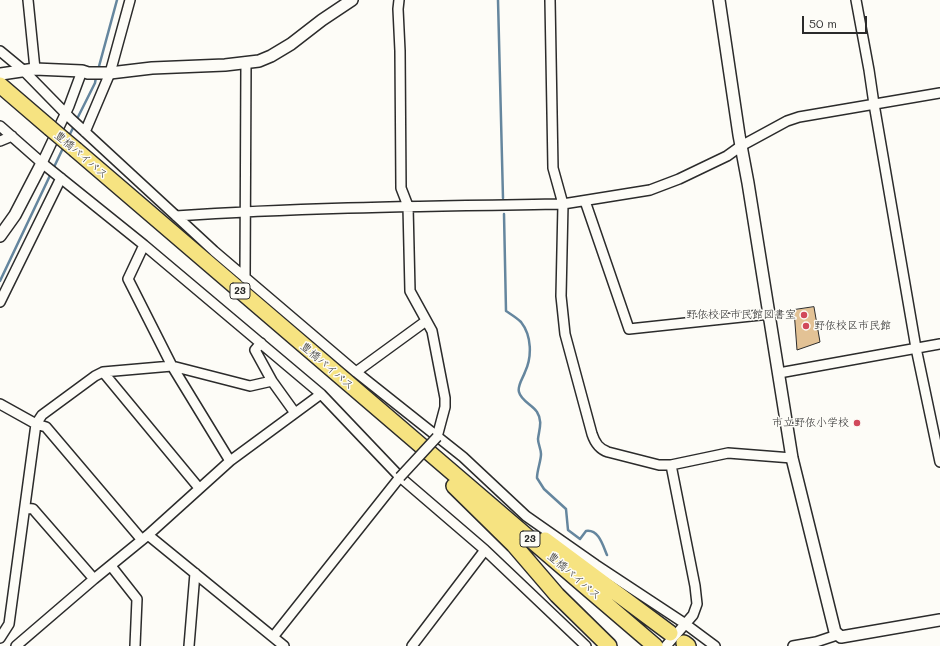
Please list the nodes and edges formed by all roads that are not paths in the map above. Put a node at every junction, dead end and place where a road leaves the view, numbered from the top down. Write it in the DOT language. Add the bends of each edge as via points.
graph roads {
  1 [pos="28,0"];
  2 [pos="130,0"];
  3 [pos="352,0"];
  4 [pos="400,0"];
  5 [pos="550,0"];
  6 [pos="719,0"];
  7 [pos="856,0"];
  8 [pos="0,51"];
  9 [pos="246,62"];
  10 [pos="29,70"];
  11 [pos="85,72"];
  12 [pos="107,73"];
  13 [pos="0,79"];
  14 [pos="940,93"];
  15 [pos="874,104"];
  16 [pos="68,115"];
  17 [pos="0,126"];
  18 [pos="84,130"];
  19 [pos="12,136"];
  20 [pos="0,141"];
  21 [pos="741,146"];
  22 [pos="44,165"];
  23 [pos="58,176"];
  24 [pos="585,201"];
  25 [pos="563,204"];
  26 [pos="408,206"];
  27 [pos="246,211"];
  28 [pos="176,216"];
  29 [pos="0,236"];
  30 [pos="144,245"];
  31 [pos="245,278"];
  32 [pos="0,302"];
  33 [pos="770,314"];
  34 [pos="426,321"];
  35 [pos="261,343"];
  36 [pos="940,344"];
  37 [pos="916,348"];
  38 [pos="172,366"];
  39 [pos="103,372"];
  40 [pos="356,372"];
  41 [pos="780,373"];
  42 [pos="272,381"];
  43 [pos="321,394"];
  44 [pos="0,404"];
  45 [pos="295,413"];
  46 [pos="36,424"];
  47 [pos="405,432"];
  48 [pos="437,437"];
  49 [pos="792,458"];
  50 [pos="230,461"];
  51 [pos="940,462"];
  52 [pos="671,465"];
  53 [pos="455,474"];
  54 [pos="400,477"];
  55 [pos="199,488"];
  56 [pos="25,508"];
  57 [pos="145,537"];
  58 [pos="485,550"];
  59 [pos="111,566"];
  60 [pos="195,573"];
  61 [pos="94,578"];
  62 [pos="940,620"];
  63 [pos="684,623"];
  64 [pos="837,635"];
  65 [pos="0,638"];
  66 [pos="273,638"];
  67 [pos="665,642"];
  68 [pos="416,645"];
  69 [pos="16,646"];
  70 [pos="136,646"];
  71 [pos="189,646"];
  72 [pos="284,646"];
  73 [pos="586,646"];
  74 [pos="609,646"];
  75 [pos="715,646"];
  76 [pos="793,646"];
  1 -- 10 [label="street"];
  2 -- 12 [label="street" via="116,55"];
  3 -- 9 [label="street" via="271,56 259,61"];
  4 -- 26 [label="street" via="398,8 401,188"];
  5 -- 25 [label="street" via="553,168"];
  6 -- 21 [label="street"];
  7 -- 15 [label="street"];
  8 -- 10 [label="street"];
  9 -- 12 [label="street"];
  9 -- 27 [label="street"];
  10 -- 11 [label="street"];
  10 -- 13 [label="street"];
  10 -- 16 [label="street"];
  11 -- 12 [label="street"];
  11 -- 16 [label="street" via="69,106"];
  12 -- 18 [label="street"];
  13 -- 47 [label="highway, 豊橋バイパス / 23, bridge" via="50,128"];
  14 -- 15 [label="street"];
  15 -- 21 [label="street" via="799,117"];
  15 -- 37 [label="street"];
  16 -- 18 [label="street"];
  16 -- 22 [label="street"];
  17 -- 19 [label="street"];
  18 -- 28 [label="street"];
  19 -- 20 [label="street"];
  19 -- 22 [label="street"];
  21 -- 24 [label="street" via="679,179 650,190"];
  21 -- 33 [label="street"];
  22 -- 23 [label="street"];
  22 -- 29 [label="street" via="15,216"];
  23 -- 30 [label="street"];
  23 -- 32 [label="street"];
  24 -- 25 [label="street"];
  24 -- 33 [label="street" via="629,329"];
  25 -- 26 [label="street"];
  25 -- 52 [label="street" via="561,296 566,334 596,444 604,451 659,466"];
  26 -- 27 [label="street"];
  26 -- 34 [label="street" via="410,291"];
  27 -- 28 [label="street"];
  27 -- 31 [label="street"];
  28 -- 31 [label="street"];
  30 -- 35 [label="street"];
  30 -- 38 [label="street" via="128,279"];
  31 -- 40 [label="street"];
  33 -- 41 [label="street"];
  34 -- 40 [label="street"];
  34 -- 48 [label="street" via="432,331 445,398"];
  35 -- 42 [label="street" via="255,350"];
  35 -- 43 [label="street"];
  36 -- 37 [label="street"];
  37 -- 41 [label="street"];
  37 -- 51 [label="street"];
  38 -- 39 [label="street"];
  38 -- 42 [label="street" via="250,386"];
  38 -- 50 [label="street"];
  39 -- 46 [label="street" via="42,415"];
  39 -- 55 [label="street"];
  40 -- 48 [label="street"];
  41 -- 49 [label="street"];
  42 -- 45 [label="street"];
  43 -- 45 [label="street"];
  43 -- 54 [label="street"];
  44 -- 46 [label="street"];
  45 -- 50 [label="street"];
  46 -- 56 [label="street"];
  46 -- 57 [label="street" via="46,427"];
  47 -- 53 [label="highway, 豊橋バイパス / 23"];
  47 -- 74 [label="highway, 23" via="432,465 514,545 557,595"];
  48 -- 54 [label="street, bridge"];
  48 -- 63 [label="street" via="463,457 526,516"];
  49 -- 52 [label="street" via="728,453"];
  49 -- 64 [label="street"];
  50 -- 55 [label="street"];
  52 -- 63 [label="street" via="697,604 693,614"];
  53 -- 67 [label="highway, 豊橋バイパス / 23"];
  53 -- 67 [label="highway, 23" via="532,530"];
  54 -- 58 [label="street"];
  54 -- 66 [label="street"];
  55 -- 57 [label="street"];
  56 -- 61 [label="street" via="33,508"];
  56 -- 65 [label="street" via="9,624"];
  57 -- 59 [label="street"];
  57 -- 60 [label="street"];
  58 -- 68 [label="street"];
  58 -- 73 [label="street"];
  59 -- 61 [label="street"];
  59 -- 70 [label="street" via="137,599"];
  60 -- 66 [label="street"];
  60 -- 71 [label="street"];
  61 -- 69 [label="street"];
  62 -- 64 [label="street" via="841,637"];
  63 -- 67 [label="street"];
  63 -- 75 [label="street"];
  64 -- 76 [label="street"];
  66 -- 72 [label="street"];
}
